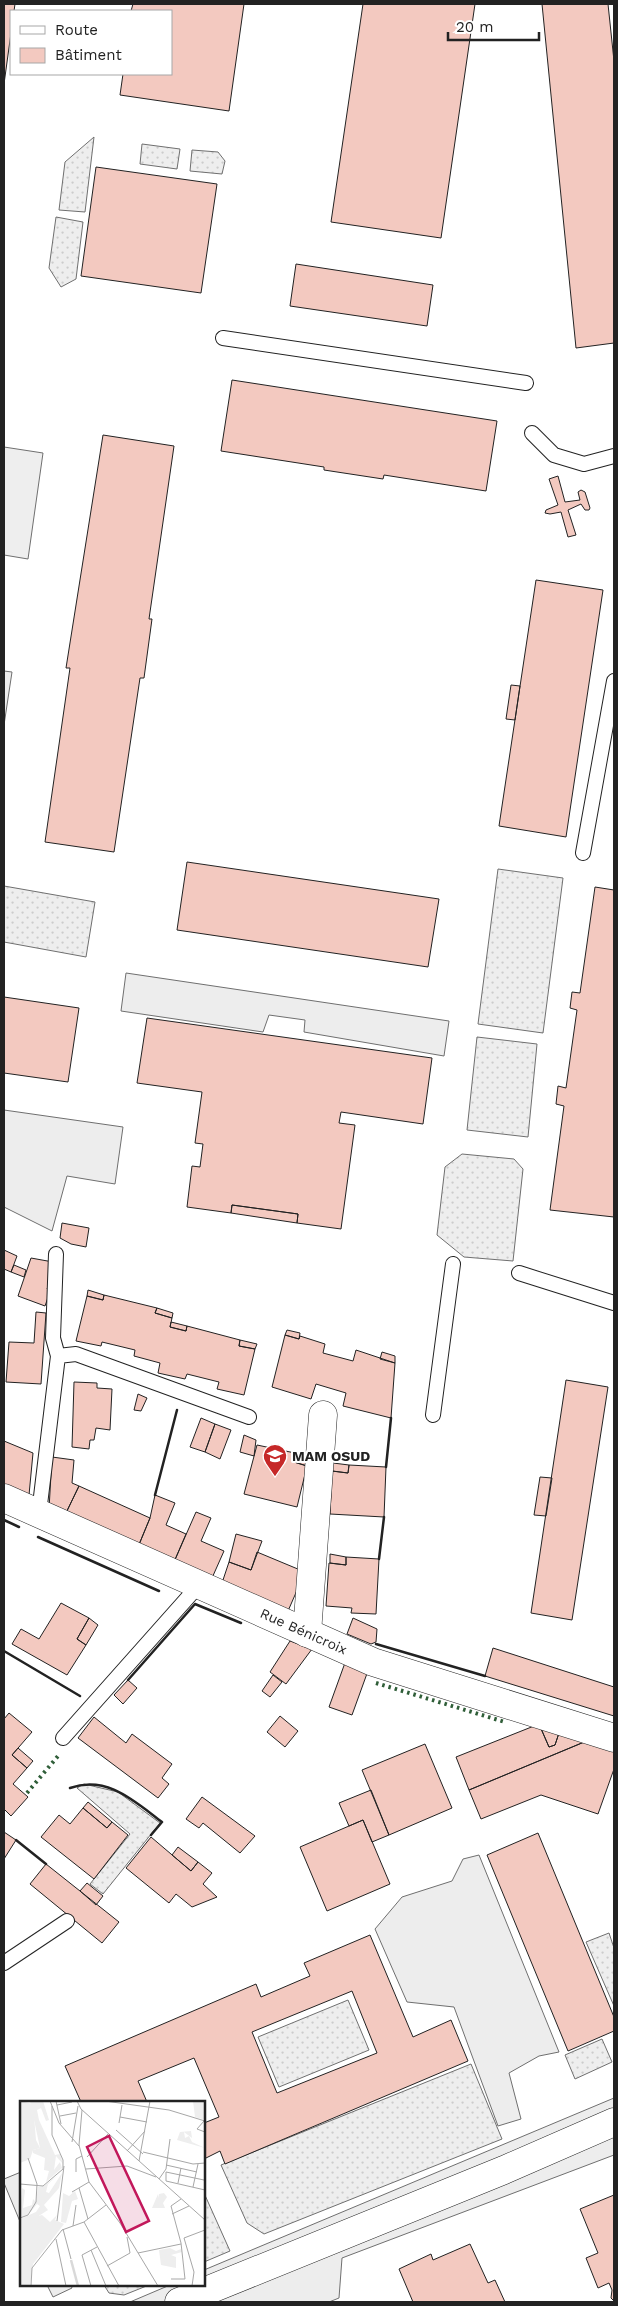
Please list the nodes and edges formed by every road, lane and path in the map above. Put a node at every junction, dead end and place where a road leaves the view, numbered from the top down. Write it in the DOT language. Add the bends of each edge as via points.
graph roads {
  1 [pos="223,338"];
  2 [pos="526,383"];
  3 [pos="532,433"];
  4 [pos="614,456"];
  5 [pos="614,681"];
  6 [pos="583,853"];
  7 [pos="56,1254"];
  8 [pos="453,1264"];
  9 [pos="520,1273"];
  10 [pos="614,1303"];
  11 [pos="58,1356"];
  12 [pos="323,1415"];
  13 [pos="433,1415"];
  14 [pos="249,1417"];
  15 [pos="4,1498"];
  16 [pos="39,1513"];
  17 [pos="199,1584"];
  18 [pos="307,1633"];
  19 [pos="63,1738"];
  20 [pos="614,1738"];
  21 [pos="67,1921"];
  22 [pos="4,1963"];
  23 [pos="614,2122"];
  24 [pos="179,2302"];
  1 -- 2 [label="lane"];
  3 -- 4 [label="lane" via="554,455 584,464"];
  5 -- 6 [label="lane"];
  7 -- 11 [label="lane" via="53,1338"];
  8 -- 13 [label="lane"];
  9 -- 10 [label="lane"];
  11 -- 14 [label="lane" via="76,1354"];
  11 -- 16 [label="lane"];
  12 -- 18 [label="street"];
  15 -- 16 [label="street, Rue Bénicroix"];
  16 -- 17 [label="street, Rue Bénicroix"];
  17 -- 18 [label="street, Rue Bénicroix"];
  17 -- 19 [label="lane"];
  18 -- 20 [label="street, Rue Bénicroix" via="372,1662"];
  21 -- 22 [label="lane"];
  23 -- 24 [label="street"];
}
